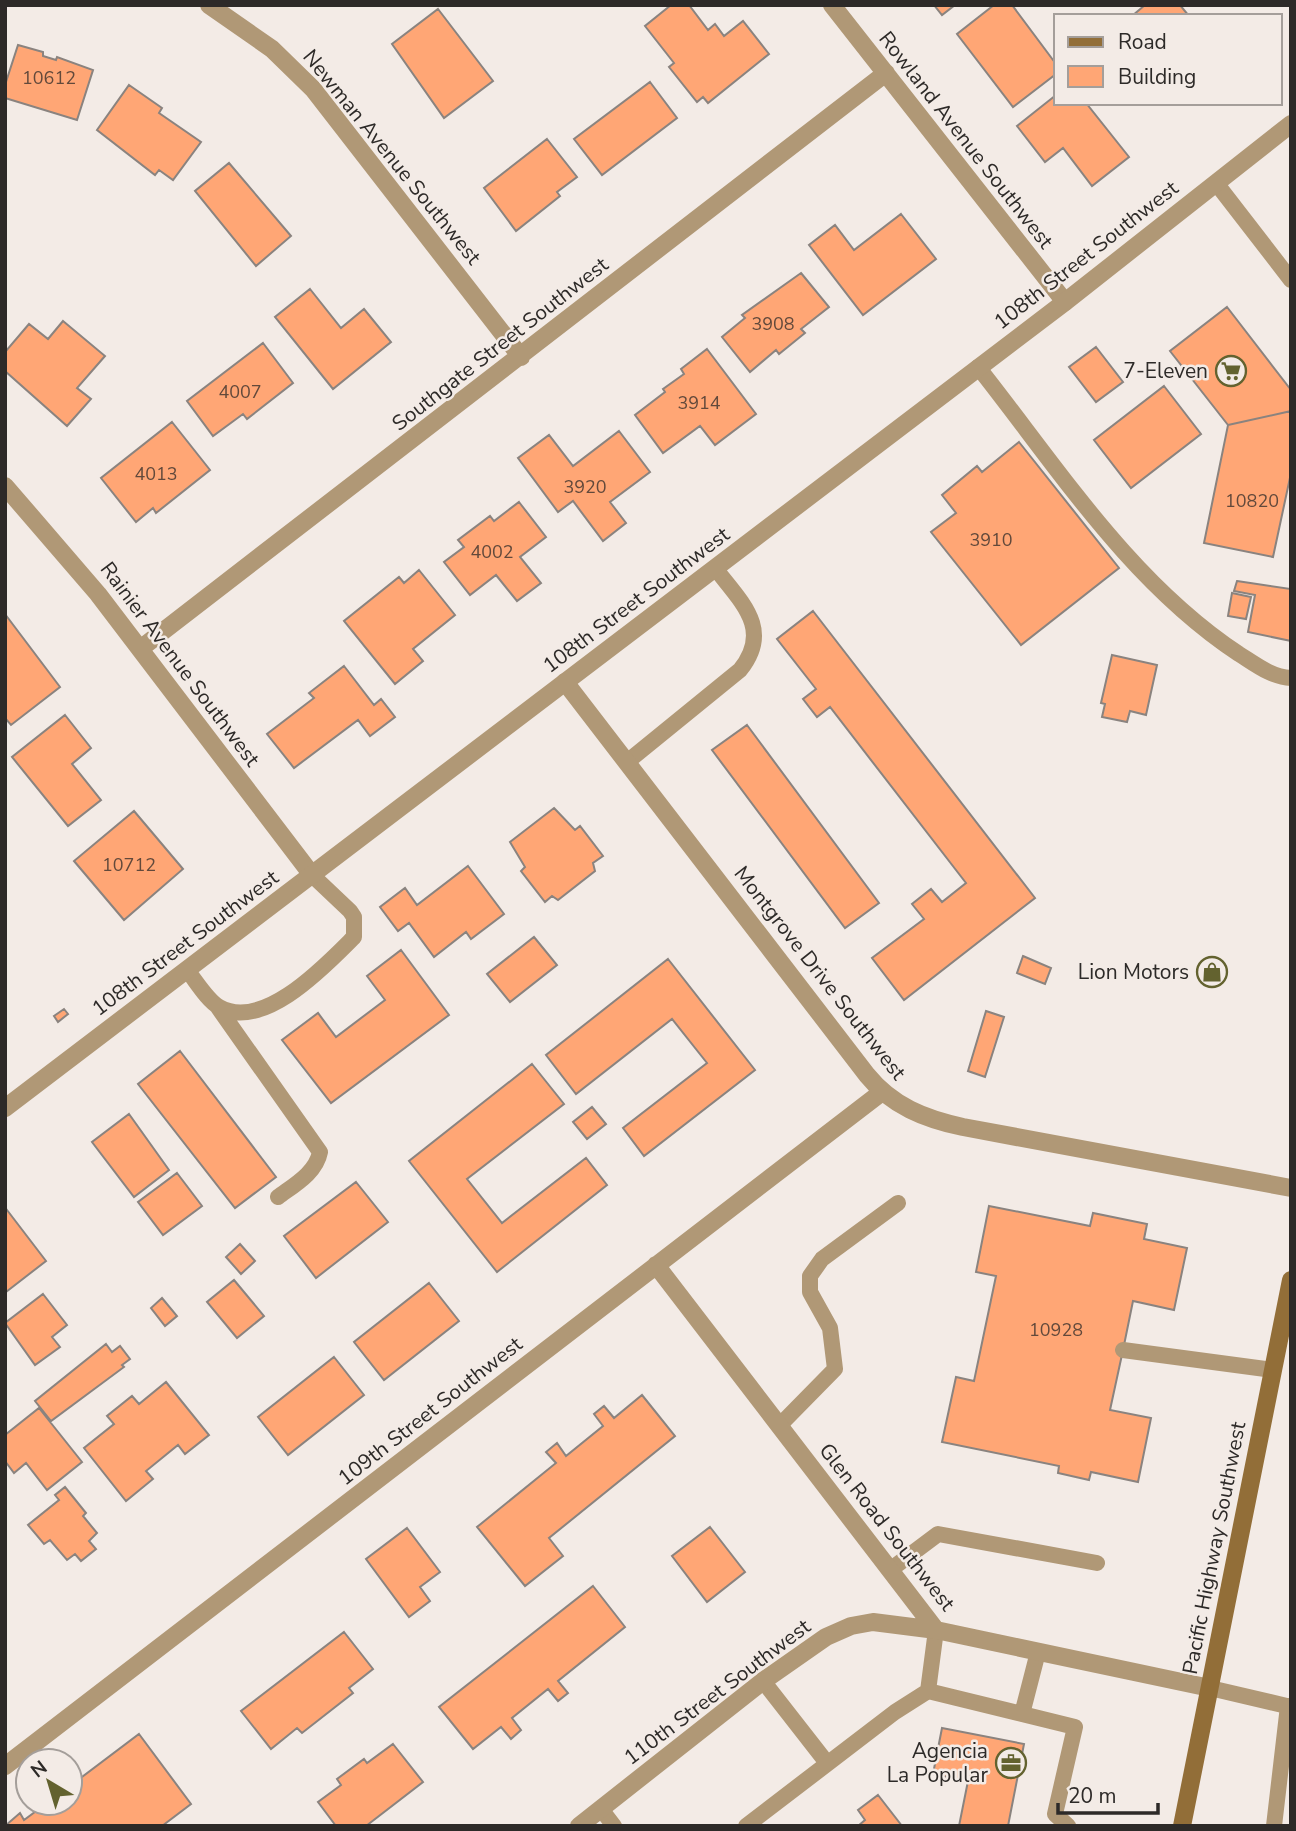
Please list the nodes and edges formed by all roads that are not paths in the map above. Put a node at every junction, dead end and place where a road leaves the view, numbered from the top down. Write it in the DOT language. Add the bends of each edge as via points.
graph roads {
  1 [pos="209,5"];
  2 [pos="832,5"];
  3 [pos="886,74"];
  4 [pos="1291,124"];
  5 [pos="1216,183"];
  6 [pos="1291,280"];
  7 [pos="1065,302"];
  8 [pos="521,357"];
  9 [pos="978,367"];
  10 [pos="5,486"];
  11 [pos="715,568"];
  12 [pos="140,649"];
  13 [pos="1291,678"];
  14 [pos="565,682"];
  15 [pos="627,762"];
  16 [pos="312,875"];
  17 [pos="187,970"];
  18 [pos="217,1006"];
  19 [pos="882,1092"];
  20 [pos="5,1108"];
  21 [pos="1291,1188"];
  22 [pos="278,1197"];
  23 [pos="898,1203"];
  24 [pos="656,1265"];
  25 [pos="1291,1280"];
  26 [pos="1123,1350"];
  27 [pos="1273,1370"];
  28 [pos="779,1426"];
  29 [pos="1097,1563"];
  30 [pos="890,1570"];
  31 [pos="936,1630"];
  32 [pos="1038,1652"];
  33 [pos="763,1682"];
  34 [pos="1210,1688"];
  35 [pos="928,1691"];
  36 [pos="1289,1707"];
  37 [pos="1022,1714"];
  38 [pos="827,1763"];
  39 [pos="5,1766"];
  40 [pos="601,1809"];
  41 [pos="579,1826"];
  42 [pos="614,1826"];
  43 [pos="746,1826"];
  44 [pos="1068,1826"];
  45 [pos="1182,1826"];
  46 [pos="1274,1826"];
  1 -- 8 [label="street, Newman Avenue Southwest" via="272,49 313,89"];
  2 -- 3 [label="street, Rowland Avenue Southwest"];
  3 -- 7 [label="street, Rowland Avenue Southwest"];
  3 -- 8 [label="street, Southgate Street Southwest"];
  4 -- 5 [label="street, 108th Street Southwest"];
  5 -- 6 [label="lane"];
  5 -- 7 [label="street, 108th Street Southwest"];
  7 -- 9 [label="street, 108th Street Southwest"];
  8 -- 12 [label="street, Southgate Street Southwest"];
  9 -- 11 [label="street, 108th Street Southwest"];
  9 -- 13 [label="lane" via="1141,575 1206,632 1266,672"];
  10 -- 12 [label="street, Rainier Avenue Southwest" via="67,555"];
  11 -- 14 [label="street, 108th Street Southwest"];
  11 -- 15 [label="lane" via="752,619 752,654 740,670"];
  12 -- 16 [label="street, Rainier Avenue Southwest"];
  14 -- 15 [label="street, Montgrove Drive Southwest"];
  14 -- 16 [label="street, 108th Street Southwest"];
  15 -- 19 [label="street, Montgrove Drive Southwest"];
  16 -- 17 [label="street, 108th Street Southwest"];
  16 -- 18 [label="lane" via="350,911 354,937 265,1009 238,1013"];
  17 -- 18 [label="lane"];
  17 -- 20 [label="street, 108th Street Southwest"];
  18 -- 22 [label="lane" via="320,1152 318,1162 305,1176"];
  19 -- 21 [label="street, Montgrove Drive Southwest" via="908,1110 950,1124"];
  19 -- 24 [label="street, 109th Street Southwest"];
  23 -- 28 [label="lane" via="822,1259 810,1276 810,1292 830,1328 835,1369"];
  24 -- 28 [label="street, Glen Road Southwest"];
  24 -- 39 [label="street, 109th Street Southwest"];
  25 -- 27 [label="main road, Pacific Highway Southwest"];
  26 -- 27 [label="lane"];
  27 -- 34 [label="main road, Pacific Highway Southwest"];
  28 -- 30 [label="street, Glen Road Southwest"];
  29 -- 30 [label="lane" via="938,1534"];
  30 -- 31 [label="street, Glen Road Southwest"];
  31 -- 32 [label="street, Glen Road Southwest"];
  31 -- 33 [label="street, 110th Street Southwest" via="882,1622 851,1626 811,1646"];
  31 -- 35 [label="lane"];
  32 -- 34 [label="street, Glen Road Southwest"];
  32 -- 37 [label="lane"];
  33 -- 38 [label="lane"];
  33 -- 40 [label="street, 110th Street Southwest"];
  34 -- 36 [label="lane"];
  34 -- 45 [label="main road, Pacific Highway Southwest"];
  35 -- 37 [label="lane"];
  35 -- 38 [label="lane"];
  36 -- 46 [label="lane"];
  37 -- 44 [label="lane" via="1075,1727 1055,1814"];
  38 -- 43 [label="lane"];
  40 -- 41 [label="street, 110th Street Southwest"];
  40 -- 42 [label="lane"];
}
